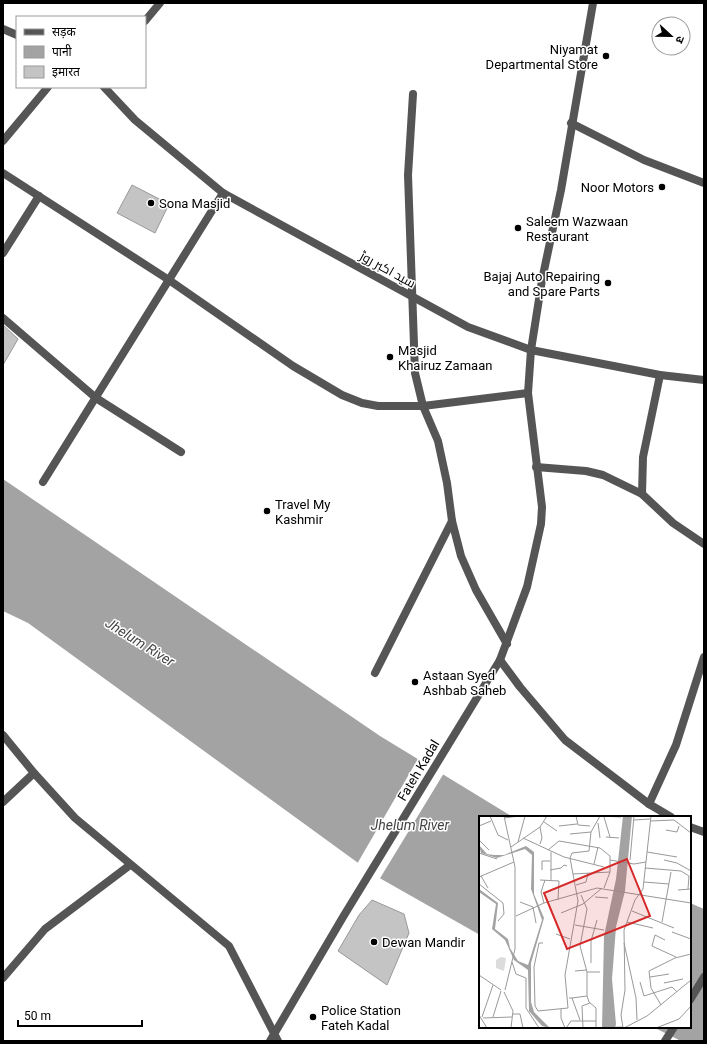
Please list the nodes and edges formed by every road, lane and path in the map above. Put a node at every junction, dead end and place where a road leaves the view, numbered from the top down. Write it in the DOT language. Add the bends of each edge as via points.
graph roads {
  1 [pos="160,3"];
  2 [pos="593,3"];
  3 [pos="146,20"];
  4 [pos="3,29"];
  5 [pos="16,35"];
  6 [pos="47,88"];
  7 [pos="105,88"];
  8 [pos="413,94"];
  9 [pos="571,123"];
  10 [pos="3,140"];
  11 [pos="3,173"];
  12 [pos="704,183"];
  13 [pos="224,193"];
  14 [pos="39,196"];
  15 [pos="3,253"];
  16 [pos="170,280"];
  17 [pos="413,297"];
  18 [pos="3,318"];
  19 [pos="531,350"];
  20 [pos="660,375"];
  21 [pos="704,380"];
  22 [pos="528,393"];
  23 [pos="96,398"];
  24 [pos="423,406"];
  25 [pos="181,452"];
  26 [pos="536,467"];
  27 [pos="43,482"];
  28 [pos="642,494"];
  29 [pos="452,521"];
  30 [pos="704,544"];
  31 [pos="506,644"];
  32 [pos="704,657"];
  33 [pos="500,660"];
  34 [pos="375,673"];
  35 [pos="3,735"];
  36 [pos="34,773"];
  37 [pos="3,802"];
  38 [pos="649,804"];
  39 [pos="669,816"];
  40 [pos="691,827"];
  41 [pos="704,832"];
  42 [pos="130,865"];
  43 [pos="704,976"];
  44 [pos="3,978"];
  45 [pos="691,998"];
  46 [pos="673,1028"];
  47 [pos="274,1039"];
  48 [pos="665,1041"];
  1 -- 3 [label="street"];
  2 -- 9 [label="street, Fateh Kadal"];
  4 -- 5 [label="street"];
  6 -- 10 [label="street"];
  7 -- 13 [label="street, سید اکبر روڑ" via="135,120"];
  8 -- 17 [label="street" via="408,175"];
  9 -- 12 [label="street" via="644,160"];
  9 -- 19 [label="street, Fateh Kadal"];
  11 -- 14 [label="street"];
  13 -- 16 [label="street"];
  13 -- 17 [label="street, سید اکبر روڑ"];
  14 -- 15 [label="street"];
  14 -- 16 [label="street"];
  16 -- 23 [label="street"];
  16 -- 24 [label="street" via="293,366 342,395 378,406"];
  17 -- 19 [label="street, سید اکبر روڑ" via="468,327"];
  17 -- 24 [label="street" via="415,373"];
  18 -- 23 [label="street"];
  19 -- 20 [label="street, سید اکبر روڑ"];
  19 -- 22 [label="street, Fateh Kadal"];
  20 -- 21 [label="street, سید اکبر روڑ"];
  20 -- 28 [label="street" via="642,457"];
  22 -- 24 [label="street"];
  22 -- 26 [label="street, Fateh Kadal"];
  23 -- 25 [label="street"];
  23 -- 27 [label="street"];
  24 -- 29 [label="street" via="438,441"];
  26 -- 28 [label="street" via="603,475"];
  26 -- 31 [label="street, Fateh Kadal" via="542,507 541,524 527,587"];
  28 -- 30 [label="street" via="673,523"];
  29 -- 31 [label="street" via="461,556 476,590"];
  29 -- 34 [label="street"];
  31 -- 33 [label="street, Fateh Kadal"];
  32 -- 38 [label="street" via="676,745"];
  33 -- 38 [label="street" via="565,740"];
  33 -- 47 [label="street, Fateh Kadal" via="343,917"];
  35 -- 36 [label="street"];
  36 -- 37 [label="street"];
  36 -- 42 [label="street" via="75,818"];
  38 -- 39 [label="street"];
  40 -- 41 [label="street"];
  42 -- 44 [label="street" via="45,928"];
  42 -- 47 [label="street" via="229,946"];
  43 -- 45 [label="street"];
  46 -- 48 [label="street"];
}
